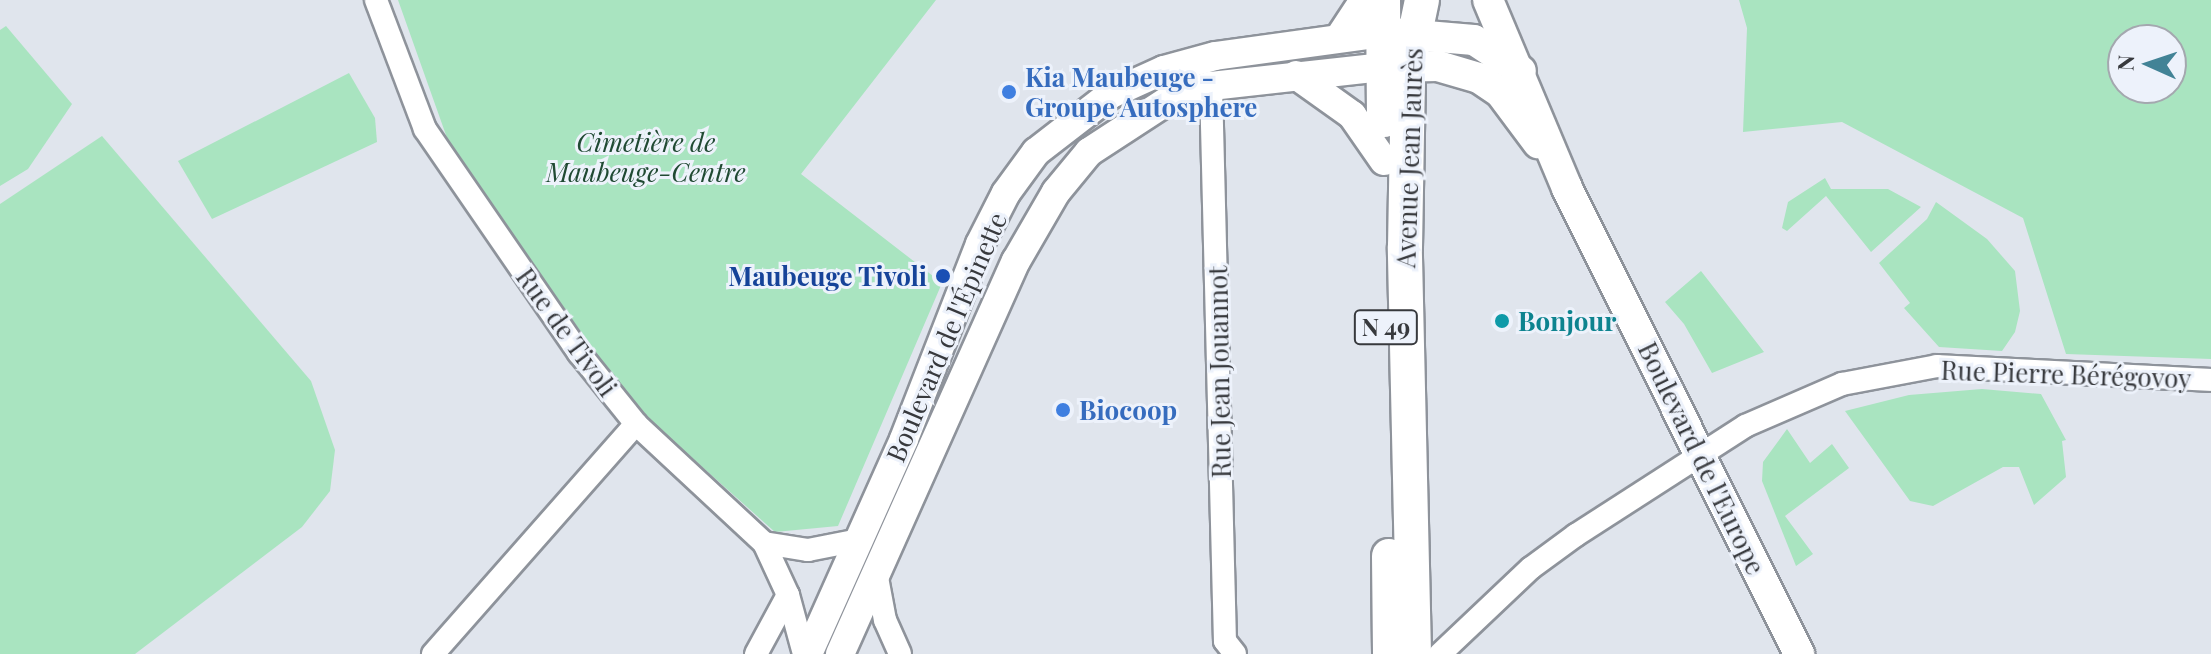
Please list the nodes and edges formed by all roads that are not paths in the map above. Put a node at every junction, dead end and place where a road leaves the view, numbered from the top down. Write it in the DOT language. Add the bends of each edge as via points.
graph roads {
  1 [pos="376,0"];
  2 [pos="1364,0"];
  3 [pos="1488,0"];
  4 [pos="1400,16"];
  5 [pos="1339,38"];
  6 [pos="1396,67"];
  7 [pos="1523,72"];
  8 [pos="1296,75"];
  9 [pos="1211,86"];
  10 [pos="1384,161"];
  11 [pos="1567,188"];
  12 [pos="2211,380"];
  13 [pos="636,424"];
  14 [pos="1700,455"];
  15 [pos="859,540"];
  16 [pos="764,543"];
  17 [pos="876,572"];
  18 [pos="788,595"];
  19 [pos="433,654"];
  20 [pos="756,654"];
  21 [pos="806,654"];
  22 [pos="840,654"];
  23 [pos="900,654"];
  24 [pos="1235,654"];
  25 [pos="1390,654"];
  26 [pos="1414,654"];
  27 [pos="1440,654"];
  28 [pos="1799,654"];
  1 -- 13 [label="street, Rue de Tivoli" via="425,129 579,353"];
  2 -- 5 [label="street"];
  3 -- 7 [label="main road, Boulevard de l'Europe"];
  4 -- 5 [label="street, Boulevard de l'Épinette"];
  4 -- 6 [label="main road, Avenue Jean Jaurès / N 49"];
  4 -- 7 [label="main road" via="1474,40"];
  5 -- 15 [label="street, Boulevard de l'Épinette" via="1215,56 1164,70 1111,94 1036,152 1006,193 980,244"];
  6 -- 8 [label="street, Boulevard de l'Épinette"];
  6 -- 10 [label="main road, Avenue Jean Jaurès / N 49"];
  6 -- 11 [label="main road" via="1459,70 1500,92"];
  6 -- 26 [label="main road, Avenue Jean Jaurès / N 49"];
  7 -- 11 [label="main road, Boulevard de l'Europe"];
  8 -- 9 [label="street, Boulevard de l'Épinette"];
  8 -- 10 [label="street" via="1352,115"];
  9 -- 17 [label="street, Boulevard de l'Épinette" via="1147,110 1089,152 1056,192 964,372"];
  9 -- 24 [label="street, Rue Jean Jouannot" via="1225,641"];
  10 -- 25 [label="main road, Avenue Jean Jaurès / N 49"];
  11 -- 14 [label="main road, Boulevard de l'Europe"];
  12 -- 14 [label="street, Rue Pierre Bérégovoy" via="1937,366 1817,393 1745,426"];
  13 -- 16 [label="street, Rue de Tivoli"];
  13 -- 19 [label="street"];
  14 -- 27 [label="street, Rue Pierre Bérégovoy" via="1531,568"];
  14 -- 28 [label="main road, Boulevard de l'Europe"];
  15 -- 16 [label="street" via="808,550"];
  15 -- 21 [label="street, Boulevard de l'Épinette"];
  16 -- 18 [label="street"];
  17 -- 22 [label="street, Boulevard de l'Épinette"];
  17 -- 23 [label="street" via="885,620"];
  18 -- 20 [label="street"];
  18 -- 21 [label="street"];
}
